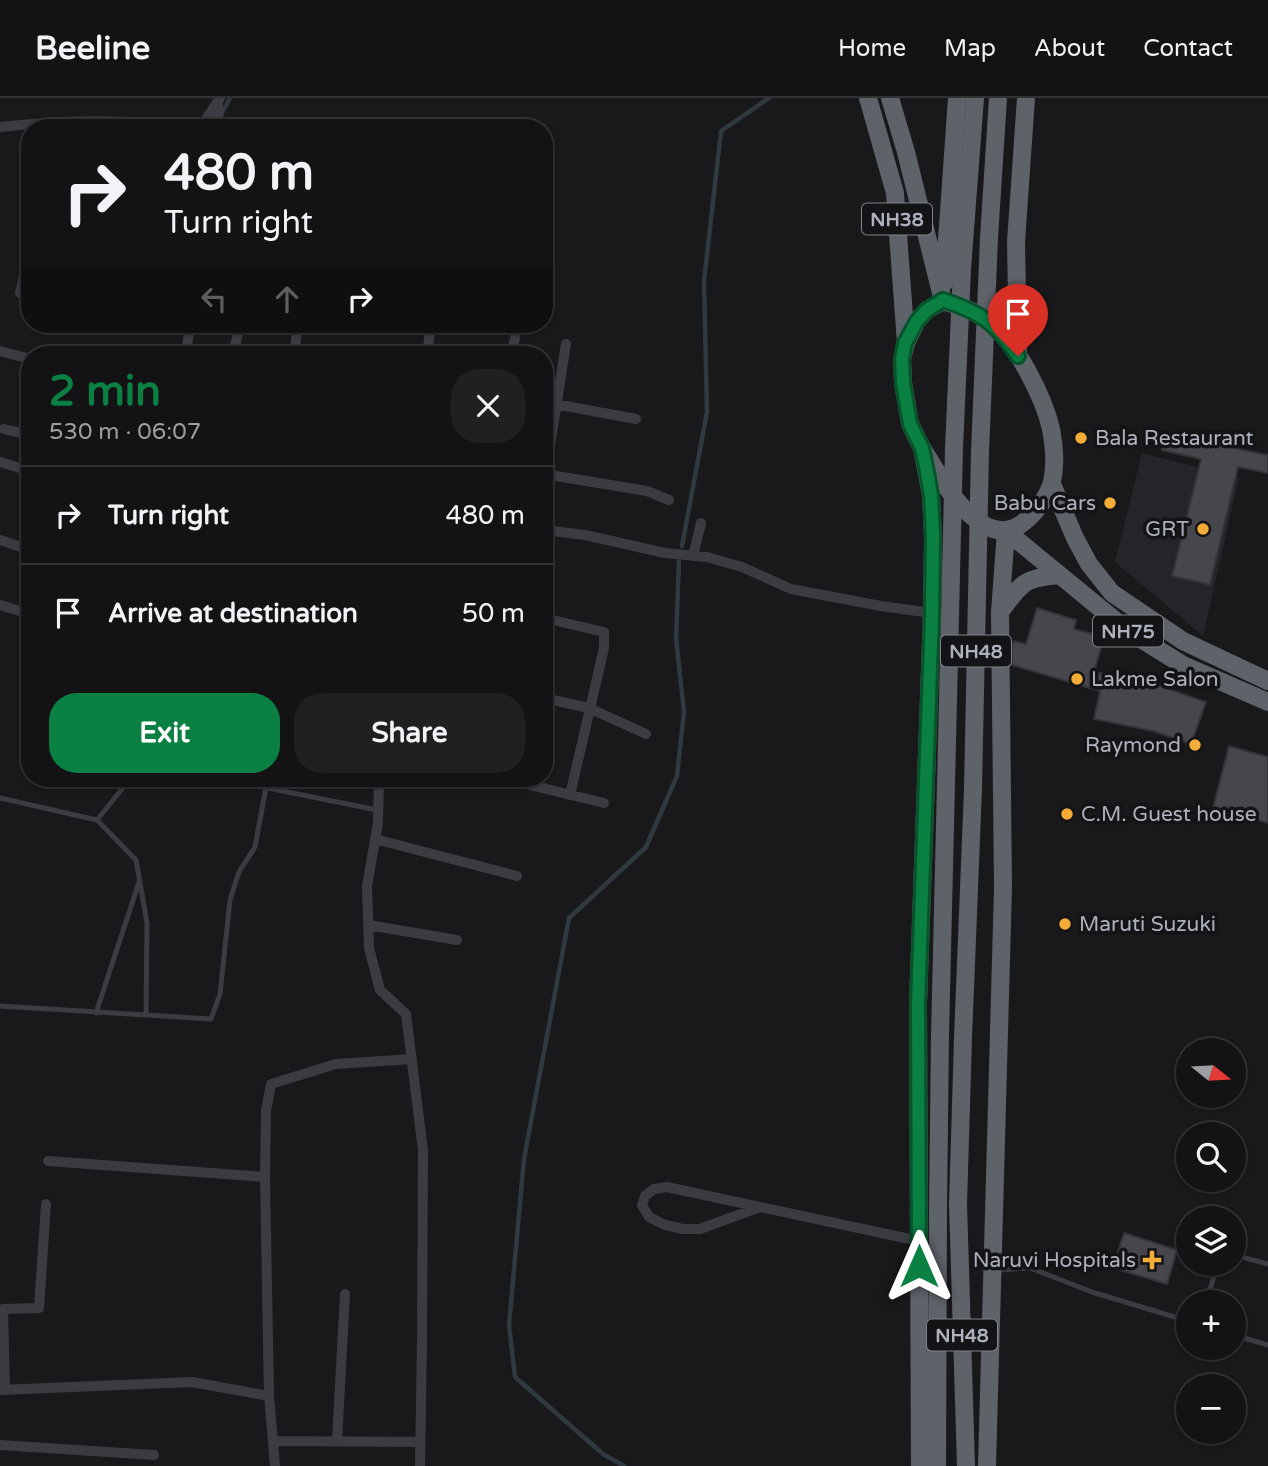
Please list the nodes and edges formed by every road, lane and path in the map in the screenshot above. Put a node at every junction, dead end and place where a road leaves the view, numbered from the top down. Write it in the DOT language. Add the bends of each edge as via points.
graph roads {
  1 [pos="868,98"];
  2 [pos="890,98"];
  3 [pos="957,98"];
  4 [pos="975,98"];
  5 [pos="998,98"];
  6 [pos="1026,98"];
  7 [pos="1034,98"];
  8 [pos="219,101"];
  9 [pos="206,119"];
  10 [pos="219,119"];
  11 [pos="21,126"];
  12 [pos="0,127"];
  13 [pos="1020,179"];
  14 [pos="21,289"];
  15 [pos="20,293"];
  16 [pos="943,300"];
  17 [pos="515,338"];
  18 [pos="905,343"];
  19 [pos="566,344"];
  20 [pos="513,346"];
  21 [pos="0,351"];
  22 [pos="1018,356"];
  23 [pos="21,357"];
  24 [pos="553,403"];
  25 [pos="558,404"];
  26 [pos="636,419"];
  27 [pos="4,429"];
  28 [pos="553,430"];
  29 [pos="21,433"];
  30 [pos="922,448"];
  31 [pos="0,462"];
  32 [pos="21,468"];
  33 [pos="553,475"];
  34 [pos="1052,484"];
  35 [pos="669,500"];
  36 [pos="701,523"];
  37 [pos="553,531"];
  38 [pos="1006,531"];
  39 [pos="0,540"];
  40 [pos="21,547"];
  41 [pos="693,556"];
  42 [pos="1060,575"];
  43 [pos="0,605"];
  44 [pos="21,611"];
  45 [pos="1000,612"];
  46 [pos="932,614"];
  47 [pos="553,620"];
  48 [pos="1268,681"];
  49 [pos="553,700"];
  50 [pos="1268,702"];
  51 [pos="589,708"];
  52 [pos="646,734"];
  53 [pos="124,787"];
  54 [pos="261,787"];
  55 [pos="379,787"];
  56 [pos="538,787"];
  57 [pos="266,788"];
  58 [pos="570,795"];
  59 [pos="0,798"];
  60 [pos="604,803"];
  61 [pos="378,810"];
  62 [pos="97,820"];
  63 [pos="375,839"];
  64 [pos="517,876"];
  65 [pos="140,878"];
  66 [pos="368,925"];
  67 [pos="457,940"];
  68 [pos="0,1006"];
  69 [pos="96,1013"];
  70 [pos="146,1015"];
  71 [pos="412,1059"];
  72 [pos="48,1161"];
  73 [pos="265,1177"];
  74 [pos="46,1204"];
  75 [pos="760,1207"];
  76 [pos="919,1241"];
  77 [pos="1246,1258"];
  78 [pos="1268,1264"];
  79 [pos="993,1270"];
  80 [pos="345,1294"];
  81 [pos="1176,1317"];
  82 [pos="1246,1339"];
  83 [pos="1268,1345"];
  84 [pos="3,1390"];
  85 [pos="269,1395"];
  86 [pos="274,1441"];
  87 [pos="337,1441"];
  88 [pos="420,1442"];
  89 [pos="0,1445"];
  90 [pos="154,1455"];
  91 [pos="275,1466"];
  92 [pos="419,1466"];
  93 [pos="920,1466"];
  94 [pos="937,1466"];
  95 [pos="966,1466"];
  96 [pos="987,1466"];
  1 -- 18 [label="highway, NH38" via="895,192"];
  2 -- 16 [label="highway, NH38"];
  3 -- 16 [label="highway"];
  4 -- 94 [label="highway, NH48, bridge" via="961,269 954,448 940,1035"];
  5 -- 95 [label="highway, NH48, bridge" via="980,452 958,1204"];
  6 -- 13 [label="highway"];
  7 -- 13 [label="highway"];
  8 -- 9 [label="street"];
  8 -- 10 [label="street"];
  11 -- 12 [label="street"];
  13 -- 22 [label="highway"];
  14 -- 15 [label="street"];
  16 -- 18 [label="highway, NH38" via="917,321"];
  16 -- 22 [label="highway" via="992,323"];
  17 -- 20 [label="street"];
  18 -- 30 [label="highway, NH38" via="903,383 910,424"];
  19 -- 25 [label="street"];
  21 -- 23 [label="street"];
  22 -- 34 [label="highway" via="1051,428"];
  24 -- 25 [label="street"];
  25 -- 26 [label="street"];
  25 -- 28 [label="street"];
  27 -- 29 [label="street"];
  30 -- 38 [label="highway, NH38" via="970,514 988,527"];
  30 -- 46 [label="highway" via="931,495"];
  31 -- 32 [label="street"];
  33 -- 35 [label="street"];
  34 -- 38 [label="highway" via="1036,511 1023,524"];
  34 -- 48 [label="highway, NH75" via="1089,564 1112,593 1183,641"];
  36 -- 41 [label="street"];
  37 -- 41 [label="street"];
  38 -- 42 [label="highway, NH75"];
  38 -- 45 [label="highway"];
  39 -- 40 [label="street"];
  41 -- 46 [label="street" via="742,567 791,589"];
  42 -- 45 [label="highway" via="1027,581"];
  42 -- 50 [label="highway, NH75" via="1128,631 1172,658"];
  43 -- 44 [label="street"];
  45 -- 79 [label="highway" via="1003,887"];
  46 -- 76 [label="highway" via="918,1003"];
  47 -- 51 [label="street" via="604,632"];
  49 -- 51 [label="street"];
  51 -- 52 [label="street"];
  51 -- 58 [label="street"];
  53 -- 62 [label="lane"];
  54 -- 57 [label="lane"];
  55 -- 61 [label="street"];
  56 -- 58 [label="street"];
  57 -- 61 [label="lane"];
  57 -- 70 [label="lane" via="255,847 239,872 230,900 220,994 211,1019"];
  58 -- 60 [label="street"];
  59 -- 62 [label="lane"];
  61 -- 63 [label="street"];
  62 -- 65 [label="lane" via="136,860"];
  63 -- 64 [label="street"];
  63 -- 66 [label="street" via="367,886"];
  65 -- 69 [label="lane"];
  65 -- 70 [label="lane" via="147,923"];
  66 -- 67 [label="street"];
  66 -- 71 [label="street" via="380,990 406,1014"];
  68 -- 69 [label="lane"];
  69 -- 70 [label="lane"];
  71 -- 73 [label="street" via="336,1064 271,1084"];
  71 -- 88 [label="street" via="423,1151"];
  72 -- 73 [label="street"];
  73 -- 85 [label="street"];
  74 -- 84 [label="street" via="39,1308 3,1309"];
  75 -- 75 [label="street" via="667,1186 654,1189 642,1205 649,1217 683,1229 700,1229"];
  75 -- 76 [label="street"];
  76 -- 93 [label="highway"];
  77 -- 78 [label="lane"];
  79 -- 81 [label="lane" via="1030,1268"];
  79 -- 96 [label="highway"];
  80 -- 87 [label="street"];
  82 -- 83 [label="lane"];
  84 -- 85 [label="street" via="192,1382"];
  85 -- 86 [label="street"];
  86 -- 87 [label="street"];
  86 -- 91 [label="street"];
  87 -- 88 [label="street"];
  88 -- 92 [label="street"];
  89 -- 90 [label="street"];
}
